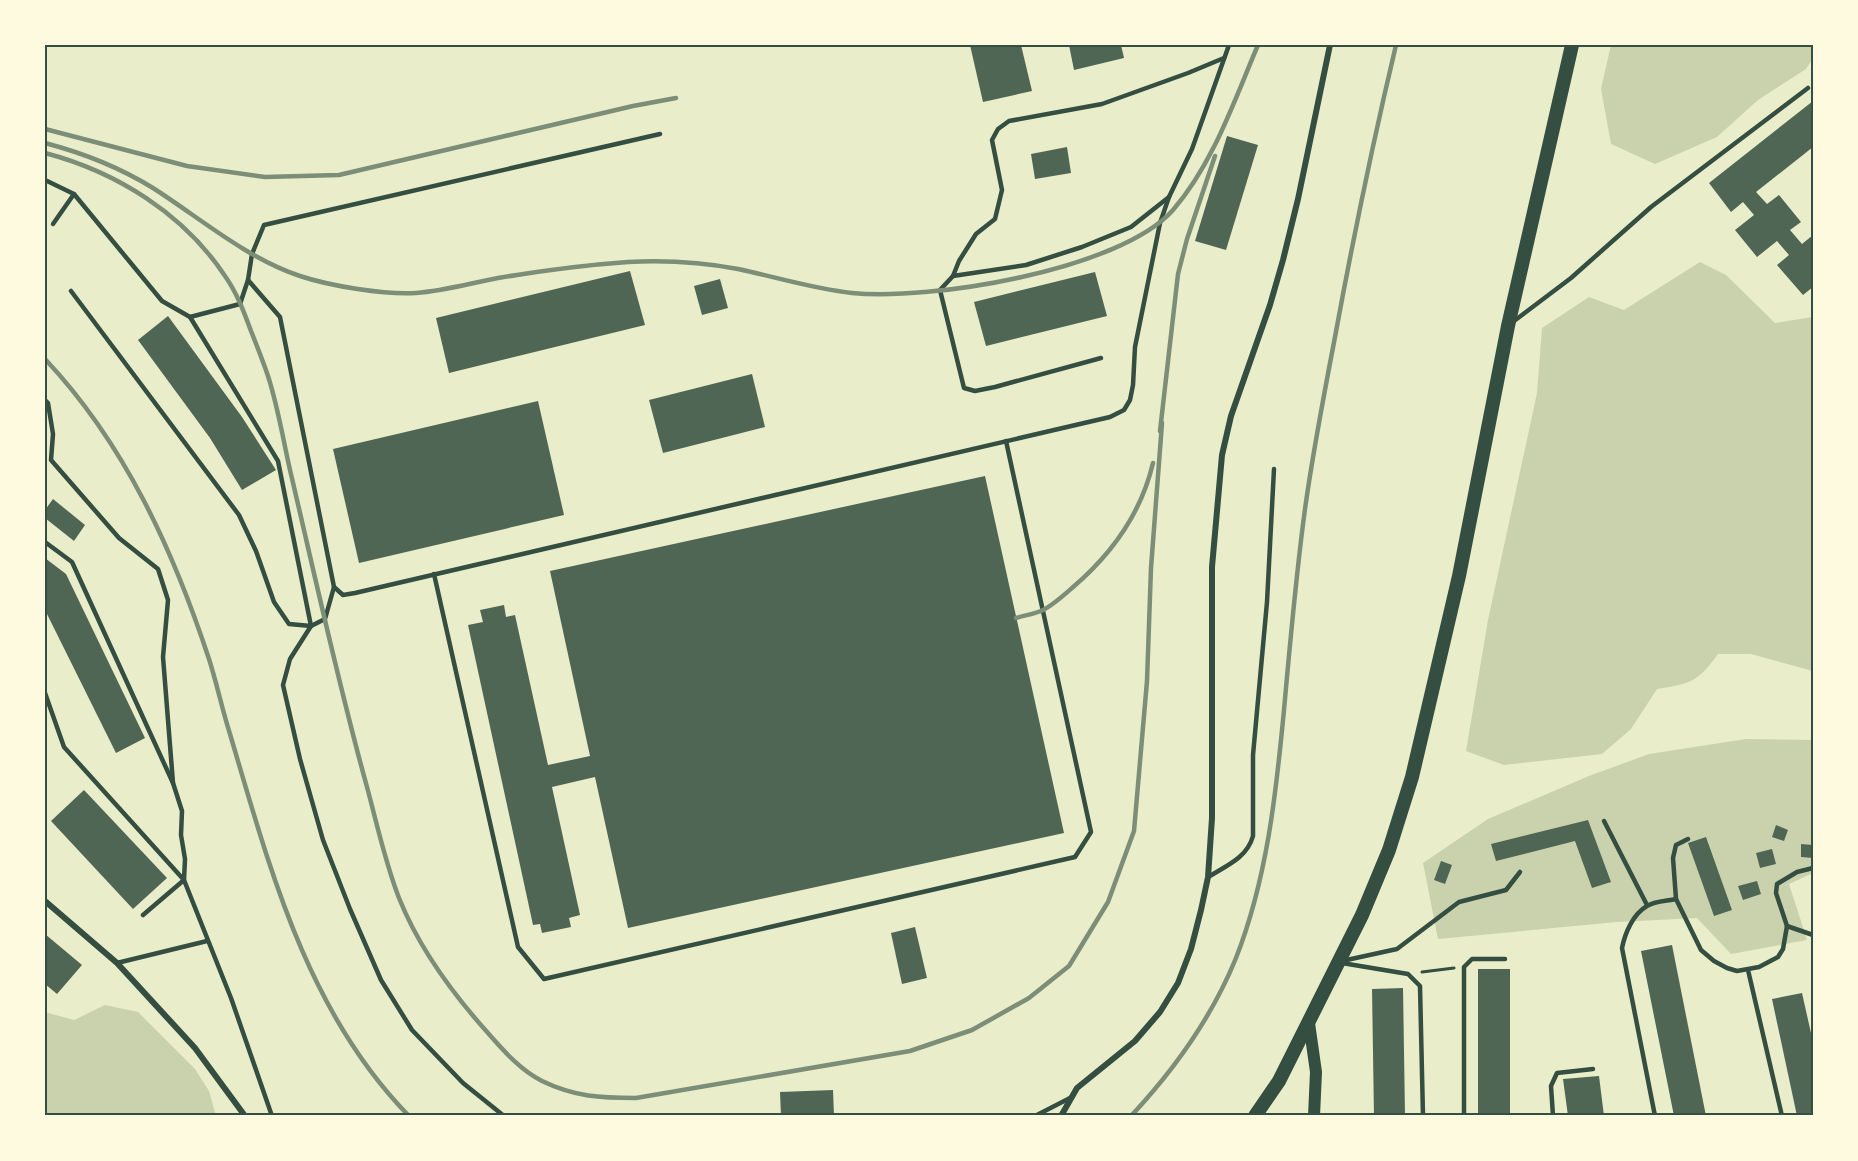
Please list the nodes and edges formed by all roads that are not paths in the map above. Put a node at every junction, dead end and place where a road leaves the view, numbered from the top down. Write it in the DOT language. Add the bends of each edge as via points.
graph roads {
  1 [pos="1229,45"];
  2 [pos="1330,45"];
  3 [pos="1572,45"];
  4 [pos="1224,58"];
  5 [pos="1808,88"];
  6 [pos="660,134"];
  7 [pos="45,180"];
  8 [pos="74,194"];
  9 [pos="1169,197"];
  10 [pos="53,224"];
  11 [pos="953,276"];
  12 [pos="248,280"];
  13 [pos="71,291"];
  14 [pos="190,317"];
  15 [pos="1508,326"];
  16 [pos="1101,358"];
  17 [pos="45,400"];
  18 [pos="1006,441"];
  19 [pos="48,461"];
  20 [pos="1274,468"];
  21 [pos="45,542"];
  22 [pos="434,574"];
  23 [pos="334,587"];
  24 [pos="311,626"];
  25 [pos="45,693"];
  26 [pos="173,783"];
  27 [pos="1604,821"];
  28 [pos="1688,839"];
  29 [pos="1813,868"];
  30 [pos="1520,872"];
  31 [pos="1208,877"];
  32 [pos="184,880"];
  33 [pos="1676,899"];
  34 [pos="45,901"];
  35 [pos="1647,905"];
  36 [pos="143,915"];
  37 [pos="1787,926"];
  38 [pos="1813,935"];
  39 [pos="207,941"];
  40 [pos="1505,959"];
  41 [pos="1339,962"];
  42 [pos="117,963"];
  43 [pos="1748,970"];
  44 [pos="1309,1023"];
  45 [pos="1593,1069"];
  46 [pos="1070,1098"];
  47 [pos="246,1116"];
  48 [pos="272,1116"];
  49 [pos="504,1116"];
  50 [pos="1035,1116"];
  51 [pos="1061,1116"];
  52 [pos="1255,1116"];
  53 [pos="1314,1116"];
  54 [pos="1423,1116"];
  55 [pos="1464,1116"];
  56 [pos="1553,1116"];
  57 [pos="1655,1116"];
  58 [pos="1782,1116"];
  1 -- 4 [label="lane"];
  2 -- 31 [label="street" via="1283,260 1231,416 1222,455 1212,567 1212,818"];
  3 -- 15 [label="main road"];
  4 -- 9 [label="lane" via="1192,149"];
  4 -- 11 [label="lane" via="1102,104 1009,121 998,129 992,140 1002,190 995,219 976,234"];
  5 -- 15 [label="lane" via="1651,207 1571,278"];
  6 -- 12 [label="lane" via="264,225 252,254"];
  7 -- 8 [label="lane"];
  8 -- 10 [label="lane"];
  8 -- 14 [label="lane" via="162,301"];
  9 -- 11 [label="lane" via="1131,227 1082,247 1026,265"];
  9 -- 18 [label="lane" via="1160,223 1135,347 1130,400 1124,410 1110,417"];
  11 -- 16 [label="lane" via="940,290 964,388 975,391 995,387"];
  12 -- 14 [label="lane" via="240,304"];
  12 -- 23 [label="lane" via="280,317"];
  13 -- 24 [label="lane" via="239,515 274,602 289,624"];
  14 -- 24 [label="lane" via="278,461"];
  15 -- 41 [label="main road" via="1460,576 1412,777 1389,850"];
  17 -- 19 [label="lane" via="53,435"];
  18 -- 22 [label="lane"];
  18 -- 22 [label="lane" via="1091,831 1075,856 1052,862 544,979 518,947"];
  19 -- 26 [label="lane" via="119,538 158,569 168,600 163,657"];
  20 -- 31 [label="lane" via="1253,755 1253,836 1250,847 1240,857"];
  21 -- 26 [label="lane" via="72,562"];
  22 -- 23 [label="lane" via="342,595"];
  23 -- 24 [label="lane" via="325,619"];
  24 -- 49 [label="lane" via="290,659 283,685 323,840 350,909 381,980 412,1030 463,1083"];
  25 -- 32 [label="lane" via="64,747"];
  26 -- 32 [label="lane" via="182,811"];
  27 -- 35 [label="lane"];
  28 -- 33 [label="lane" via="1676,845 1673,858"];
  29 -- 37 [label="lane" via="1777,884 1776,893"];
  30 -- 41 [label="lane" via="1506,890 1459,902 1397,949"];
  31 -- 46 [label="street" via="1191,949 1178,983 1160,1012 1135,1041"];
  32 -- 36 [label="lane"];
  32 -- 39 [label="lane"];
  33 -- 35 [label="lane"];
  33 -- 43 [label="lane" via="1701,950 1727,968"];
  34 -- 42 [label="street"];
  35 -- 57 [label="lane" via="1624,933 1622,948"];
  37 -- 38 [label="lane"];
  37 -- 43 [label="lane" via="1784,949 1778,957"];
  39 -- 42 [label="lane"];
  39 -- 48 [label="lane"];
  40 -- 55 [label="lane" via="1472,959 1464,967"];
  41 -- 44 [label="main road"];
  41 -- 54 [label="lane" via="1408,974 1420,986"];
  42 -- 47 [label="street" via="195,1048"];
  43 -- 58 [label="lane"];
  44 -- 52 [label="main road" via="1279,1081"];
  44 -- 53 [label="main road" via="1316,1072"];
  45 -- 56 [label="lane" via="1557,1073 1551,1086"];
  46 -- 50 [label="lane"];
  46 -- 51 [label="street"];
}
